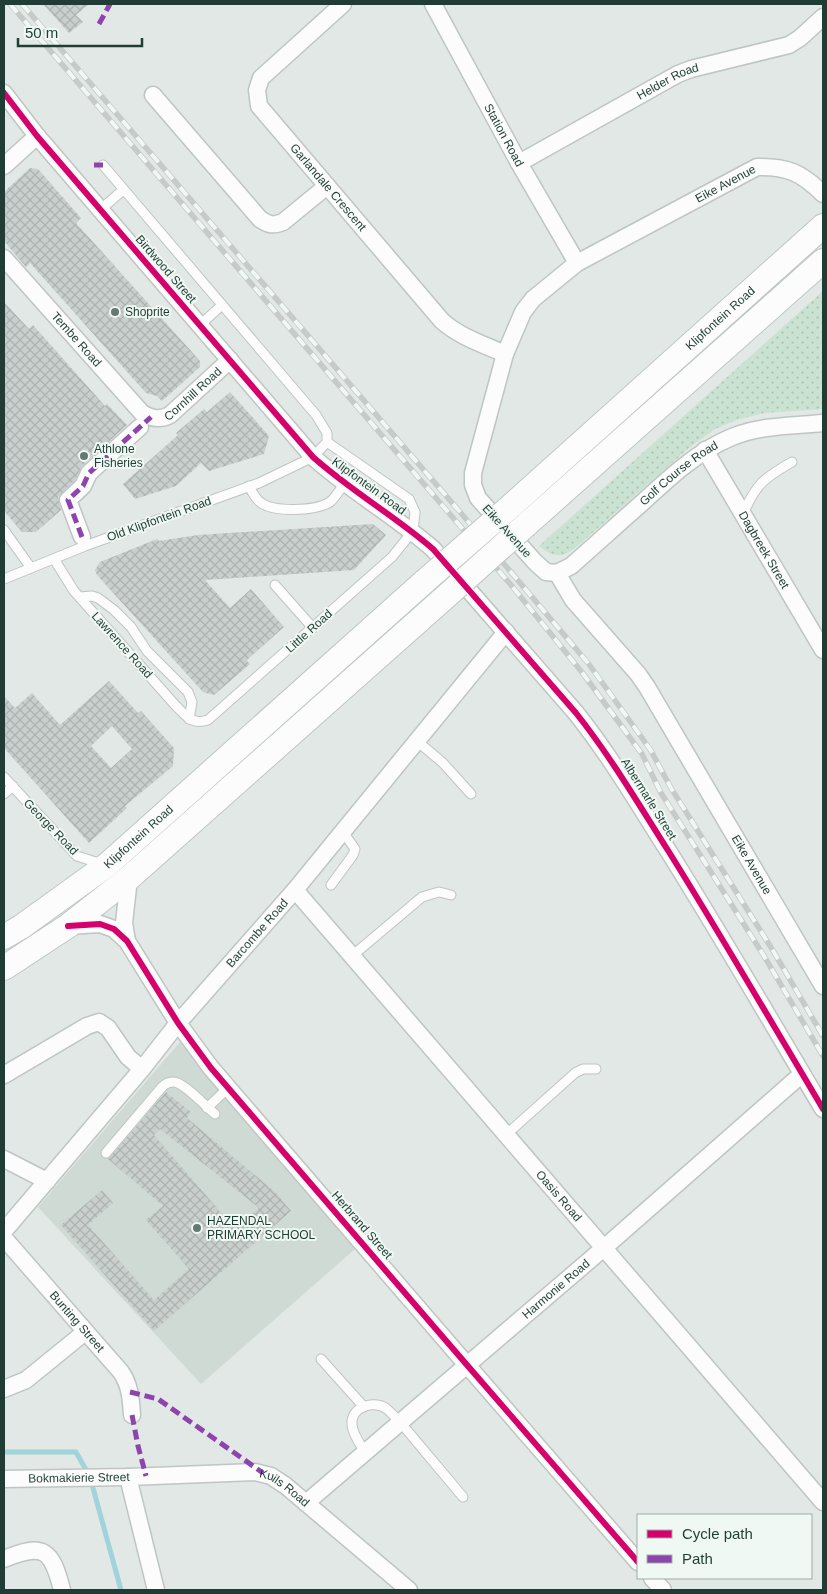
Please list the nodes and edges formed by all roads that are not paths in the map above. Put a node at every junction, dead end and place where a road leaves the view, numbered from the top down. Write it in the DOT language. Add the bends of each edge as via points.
graph roads {
  1 [pos="343,4"];
  2 [pos="433,4"];
  3 [pos="823,17"];
  4 [pos="4,93"];
  5 [pos="153,95"];
  6 [pos="37,136"];
  7 [pos="519,163"];
  8 [pos="103,165"];
  9 [pos="4,166"];
  10 [pos="326,186"];
  11 [pos="123,190"];
  12 [pos="823,194"];
  13 [pos="100,210"];
  14 [pos="823,226"];
  15 [pos="4,258"];
  16 [pos="823,261"];
  17 [pos="577,264"];
  18 [pos="222,305"];
  19 [pos="200,326"];
  20 [pos="505,354"];
  21 [pos="230,360"];
  22 [pos="145,422"];
  23 [pos="823,423"];
  24 [pos="327,442"];
  25 [pos="706,450"];
  26 [pos="313,457"];
  27 [pos="792,462"];
  28 [pos="345,483"];
  29 [pos="248,486"];
  30 [pos="743,514"];
  31 [pos="4,530"];
  32 [pos="413,531"];
  33 [pos="82,538"];
  34 [pos="54,559"];
  35 [pos="31,568"];
  36 [pos="558,573"];
  37 [pos="4,579"];
  38 [pos="275,585"];
  39 [pos="80,598"];
  40 [pos="313,628"];
  41 [pos="506,632"];
  42 [pos="823,650"];
  43 [pos="147,651"];
  44 [pos="136,662"];
  45 [pos="189,719"];
  46 [pos="199,723"];
  47 [pos="417,741"];
  48 [pos="4,777"];
  49 [pos="13,786"];
  50 [pos="4,794"];
  51 [pos="470,794"];
  52 [pos="343,832"];
  53 [pos="107,865"];
  54 [pos="129,878"];
  55 [pos="331,885"];
  56 [pos="295,890"];
  57 [pos="450,896"];
  58 [pos="68,926"];
  59 [pos="4,937"];
  60 [pos="127,941"];
  61 [pos="352,956"];
  62 [pos="4,968"];
  63 [pos="823,986"];
  64 [pos="178,1023"];
  65 [pos="142,1069"];
  66 [pos="596,1069"];
  67 [pos="802,1074"];
  68 [pos="4,1075"];
  69 [pos="228,1088"];
  70 [pos="823,1109"];
  71 [pos="507,1134"];
  72 [pos="106,1153"];
  73 [pos="4,1160"];
  74 [pos="47,1181"];
  75 [pos="4,1231"];
  76 [pos="4,1238"];
  77 [pos="605,1247"];
  78 [pos="85,1332"];
  79 [pos="321,1359"];
  80 [pos="467,1365"];
  81 [pos="8,1384"];
  82 [pos="364,1407"];
  83 [pos="132,1415"];
  84 [pos="400,1422"];
  85 [pos="365,1452"];
  86 [pos="128,1477"];
  87 [pos="4,1479"];
  88 [pos="463,1497"];
  89 [pos="823,1502"];
  90 [pos="306,1503"];
  91 [pos="4,1560"];
  92 [pos="637,1561"];
  93 [pos="653,1579"];
  94 [pos="62,1590"];
  95 [pos="156,1590"];
  96 [pos="409,1590"];
  97 [pos="663,1590"];
  1 -- 10 [label="street, Garlandale Crescent" via="266,73 256,90 263,112"];
  2 -- 7 [label="street, Station Road"];
  3 -- 7 [label="street, Helder Road" via="789,45 691,68 678,74"];
  4 -- 6 [label="street, Birdwood Street"];
  5 -- 10 [label="street" via="267,224 275,226 283,222"];
  6 -- 9 [label="street"];
  6 -- 13 [label="street, Birdwood Street"];
  7 -- 17 [label="street, Station Road"];
  8 -- 11 [label="lane"];
  10 -- 20 [label="street, Garlandale Crescent" via="442,321 464,336"];
  11 -- 13 [label="lane"];
  11 -- 18 [label="lane"];
  12 -- 17 [label="street, Eike Avenue" via="793,171 776,166 757,167"];
  13 -- 19 [label="street, Birdwood Street"];
  14 -- 53 [label="main road, Klipfontein Road, bridge"];
  15 -- 22 [label="street, Tembe Road" via="142,414"];
  16 -- 54 [label="main road, Klipfontein Road, bridge"];
  17 -- 20 [label="street, Eike Avenue" via="532,300 523,312"];
  18 -- 19 [label="lane"];
  18 -- 24 [label="lane" via="320,419 327,433"];
  19 -- 21 [label="street, Birdwood Street"];
  20 -- 36 [label="street, Eike Avenue" via="477,454 474,485 478,498 535,562 546,572"];
  21 -- 22 [label="street, Cornhill Road" via="170,414"];
  21 -- 26 [label="street, Birdwood Street"];
  22 -- 33 [label="street, Cornhill Road" via="89,473 83,486 68,500"];
  23 -- 25 [label="street, Golf Course Road" via="750,431"];
  24 -- 26 [label="lane"];
  24 -- 32 [label="lane" via="409,499 415,512"];
  25 -- 30 [label="street, Dagbreek Street"];
  25 -- 36 [label="street, Golf Course Road" via="666,481 571,566"];
  26 -- 28 [label="street, Klipfontein Road"];
  26 -- 29 [label="lane, Old Klipfontein Road"];
  27 -- 30 [label="lane" via="758,485"];
  28 -- 29 [label="lane" via="330,502 301,509 261,503"];
  28 -- 32 [label="street, Klipfontein Road"];
  29 -- 34 [label="lane, Old Klipfontein Road"];
  30 -- 42 [label="street, Dagbreek Street"];
  31 -- 35 [label="lane"];
  32 -- 40 [label="lane, Little Road" via="392,557"];
  32 -- 41 [label="street, Albermarle Street" via="433,549"];
  34 -- 35 [label="lane, Old Klipfontein Road"];
  34 -- 39 [label="lane, Lawrence Road"];
  35 -- 37 [label="lane, Old Klipfontein Road"];
  36 -- 63 [label="street, Eike Avenue" via="573,600 648,687"];
  38 -- 40 [label="lane"];
  39 -- 43 [label="lane" via="92,596 107,604 131,627"];
  39 -- 44 [label="lane, Lawrence Road"];
  40 -- 46 [label="lane, Little Road" via="214,716"];
  41 -- 47 [label="street, Barcombe Road"];
  41 -- 67 [label="street, Albermarle Street" via="576,713 618,771"];
  43 -- 44 [label="lane"];
  43 -- 45 [label="lane" via="188,692 192,702"];
  44 -- 45 [label="lane, Lawrence Road"];
  45 -- 46 [label="lane, Lawrence Road"];
  47 -- 51 [label="lane" via="443,763"];
  47 -- 52 [label="street, Barcombe Road"];
  48 -- 49 [label="lane, George Road"];
  49 -- 50 [label="lane"];
  49 -- 53 [label="lane, George Road" via="77,856"];
  52 -- 55 [label="lane" via="355,849"];
  52 -- 56 [label="street, Barcombe Road"];
  53 -- 59 [label="main road, Klipfontein Road"];
  54 -- 58 [label="main road, Klipfontein Road"];
  54 -- 60 [label="street, Herbrand Street" via="124,923"];
  56 -- 61 [label="street, Oasis Road"];
  56 -- 64 [label="street, Barcombe Road"];
  57 -- 61 [label="lane" via="440,892 422,898"];
  58 -- 60 [label="street, Herbrand Street" via="100,924 114,929"];
  58 -- 62 [label="main road, Klipfontein Road"];
  60 -- 64 [label="street, Herbrand Street"];
  61 -- 71 [label="street, Oasis Road"];
  64 -- 65 [label="street, Barcombe Road"];
  64 -- 69 [label="street, Herbrand Street"];
  65 -- 68 [label="street" via="128,1057 105,1025 95,1022"];
  65 -- 74 [label="street, Barcombe Road"];
  66 -- 71 [label="lane" via="575,1073"];
  67 -- 70 [label="street, Albermarle Street"];
  67 -- 77 [label="street, Harmonie Road"];
  69 -- 72 [label="lane" via="211,1111 181,1085 168,1082"];
  69 -- 80 [label="street, Herbrand Street"];
  71 -- 77 [label="street, Oasis Road"];
  73 -- 74 [label="street"];
  74 -- 75 [label="street, Barcombe Road"];
  76 -- 78 [label="street, Bunting Street"];
  77 -- 80 [label="street, Harmonie Road"];
  77 -- 89 [label="street, Oasis Road"];
  78 -- 81 [label="street" via="38,1371"];
  78 -- 83 [label="street, Bunting Street" via="126,1380"];
  79 -- 82 [label="lane"];
  80 -- 84 [label="street, Harmonie Road"];
  80 -- 92 [label="street, Herbrand Street"];
  82 -- 84 [label="lane" via="380,1404"];
  82 -- 85 [label="lane" via="353,1417 352,1423"];
  84 -- 85 [label="street, Harmonie Road"];
  84 -- 88 [label="lane"];
  85 -- 90 [label="street, Harmonie Road"];
  86 -- 87 [label="street, Bokmakierie Street"];
  86 -- 90 [label="street, Kuils Road" via="263,1474 280,1482"];
  86 -- 95 [label="street, Bokmakierie Street"];
  90 -- 96 [label="street, Kuils Road"];
  91 -- 94 [label="street" via="32,1550 42,1553 53,1562"];
  93 -- 97 [label="street"];
}
